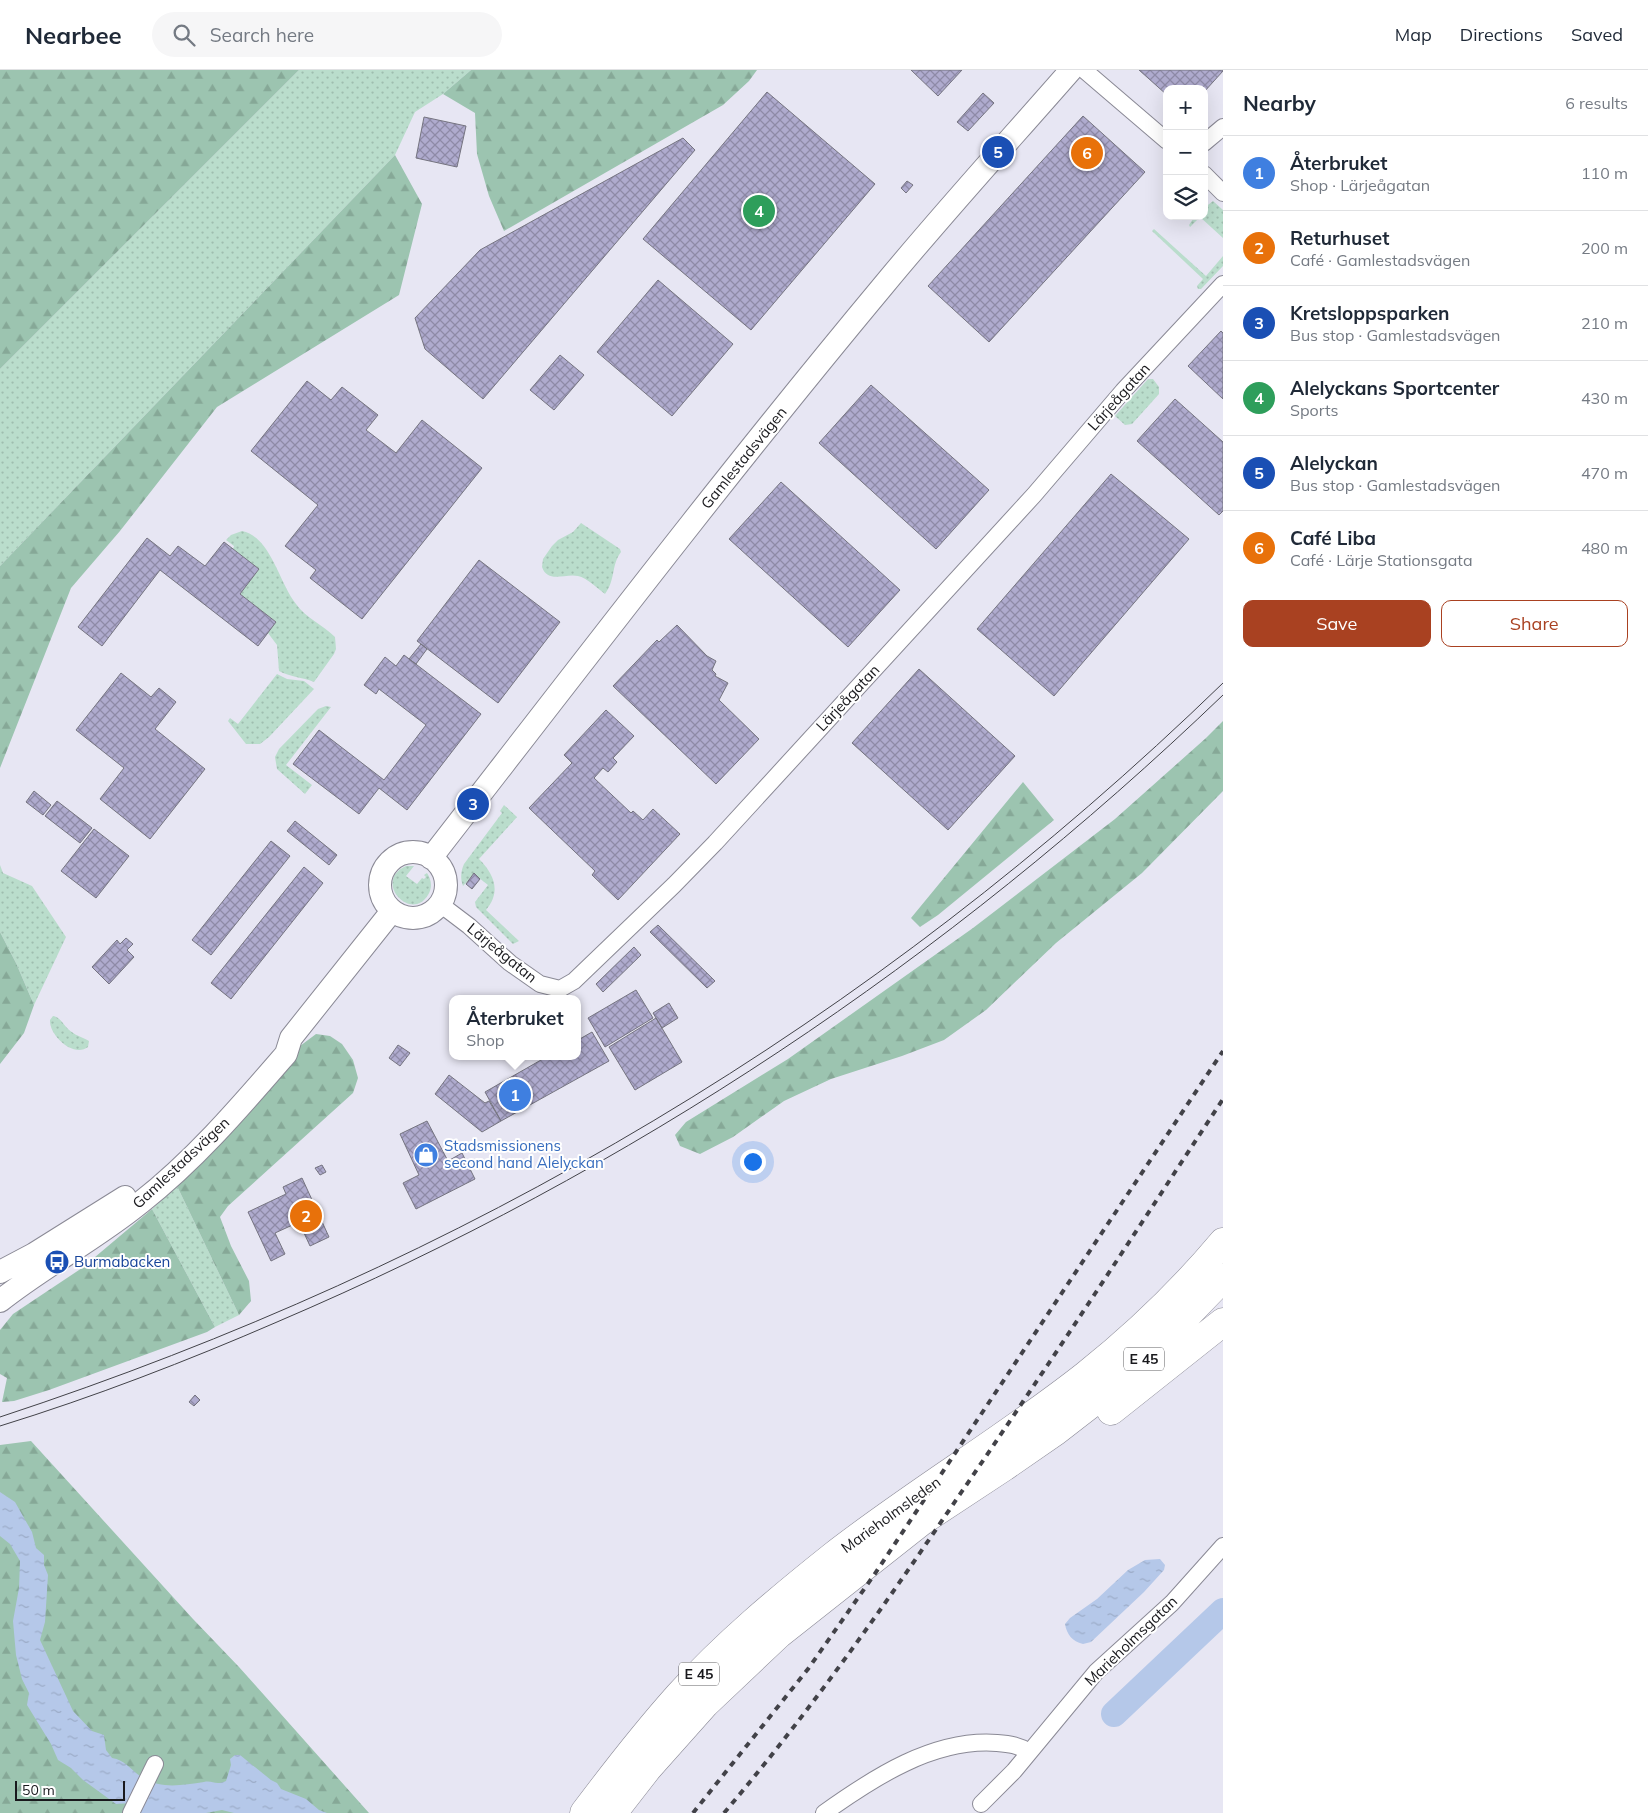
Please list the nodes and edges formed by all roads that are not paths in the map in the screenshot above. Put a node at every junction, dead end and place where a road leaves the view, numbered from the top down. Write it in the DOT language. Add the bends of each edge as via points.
graph roads {
  1 [pos="1071,70"];
  2 [pos="1084,70"];
  3 [pos="1223,127"];
  4 [pos="1163,138"];
  5 [pos="1208,140"];
  6 [pos="1205,175"];
  7 [pos="1223,193"];
  8 [pos="1223,284"];
  9 [pos="431,858"];
  10 [pos="440,904"];
  11 [pos="392,911"];
  12 [pos="291,1038"];
  13 [pos="1223,1242"];
  14 [pos="0,1272"];
  15 [pos="1223,1278"];
  16 [pos="0,1301"];
  17 [pos="1223,1322"];
  18 [pos="922,1521"];
  19 [pos="1223,1546"];
  20 [pos="1029,1752"];
  21 [pos="155,1764"];
  22 [pos="981,1804"];
  23 [pos="131,1813"];
  24 [pos="584,1813"];
  25 [pos="613,1813"];
  26 [pos="824,1813"];
  1 -- 9 [label="street, Gamlestadsvägen" via="962,193 800,387"];
  2 -- 4 [label="street"];
  3 -- 5 [label="street"];
  6 -- 7 [label="street"];
  8 -- 10 [label="street, Lärjeågatan" via="715,842 574,981 560,988 540,984"];
  9 -- 10 [label="street" via="445,877 445,893"];
  9 -- 11 [label="street" via="407,852 386,866 380,878 380,892"];
  10 -- 11 [label="street" via="417,918 404,917"];
  11 -- 12 [label="street, Gamlestadsvägen"];
  12 -- 14 [label="street, Gamlestadsvägen" via="277,1045 218,1113 146,1182 94,1218"];
  12 -- 16 [label="street, Gamlestadsvägen" via="286,1054 251,1094 160,1187"];
  13 -- 24 [label="highway, Marieholmsleden / E 45" via="1138,1331 1086,1375 834,1555 751,1624 680,1694"];
  15 -- 18 [label="highway, Marieholmsleden / E 45" via="1116,1383 1043,1440"];
  17 -- 18 [label="highway" via="1029,1472"];
  18 -- 25 [label="highway, Marieholmsleden / E 45" via="779,1634 726,1683 648,1768"];
  19 -- 20 [label="street, Marieholmsgatan" via="1172,1603 1096,1672"];
  20 -- 22 [label="street, Marieholmsgatan"];
  20 -- 26 [label="street" via="1018,1745 989,1742 948,1748 891,1771"];
  21 -- 23 [label="street"];
}
